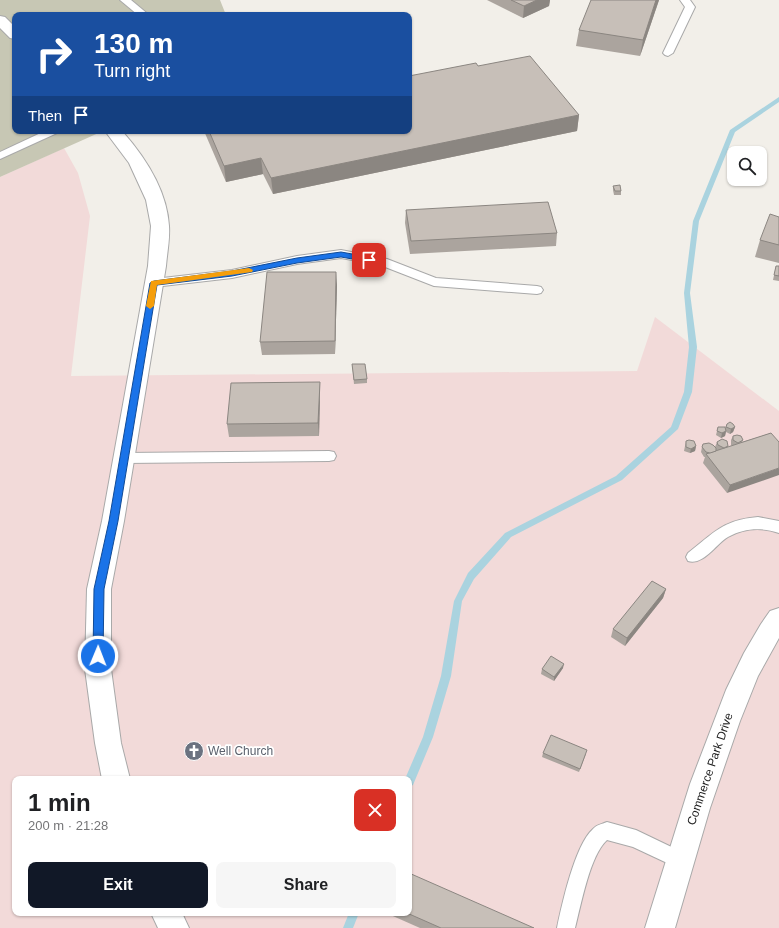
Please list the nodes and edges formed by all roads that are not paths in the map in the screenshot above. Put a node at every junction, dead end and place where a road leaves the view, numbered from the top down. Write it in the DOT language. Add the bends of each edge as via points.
graph roads {
  1 [pos="125,0"];
  2 [pos="685,0"];
  3 [pos="140,12"];
  4 [pos="0,20"];
  5 [pos="12,32"];
  6 [pos="668,53"];
  7 [pos="47,134"];
  8 [pos="115,134"];
  9 [pos="0,156"];
  10 [pos="154,283"];
  11 [pos="537,290"];
  12 [pos="329,456"];
  13 [pos="124,458"];
  14 [pos="779,528"];
  15 [pos="694,558"];
  16 [pos="779,618"];
  17 [pos="115,776"];
  18 [pos="680,860"];
  19 [pos="168,916"];
  20 [pos="174,928"];
  21 [pos="566,928"];
  22 [pos="660,928"];
  1 -- 3 [label="lane"];
  2 -- 6 [label="lane" via="690,7"];
  4 -- 5 [label="street"];
  7 -- 9 [label="lane"];
  8 -- 10 [label="street" via="143,170 152,192 160,226"];
  10 -- 11 [label="lane" via="232,274 297,260 341,254 383,262 434,282"];
  10 -- 13 [label="street"];
  12 -- 13 [label="lane"];
  13 -- 17 [label="street" via="99,596 98,669"];
  14 -- 15 [label="lane" via="772,524 754,522 735,528 723,533"];
  16 -- 18 [label="street, Commerce Park Drive" via="740,684 700,792"];
  18 -- 21 [label="lane" via="636,839 607,831 598,835 589,852 572,900"];
  18 -- 22 [label="street, Commerce Park Drive"];
  19 -- 20 [label="street"];
}
